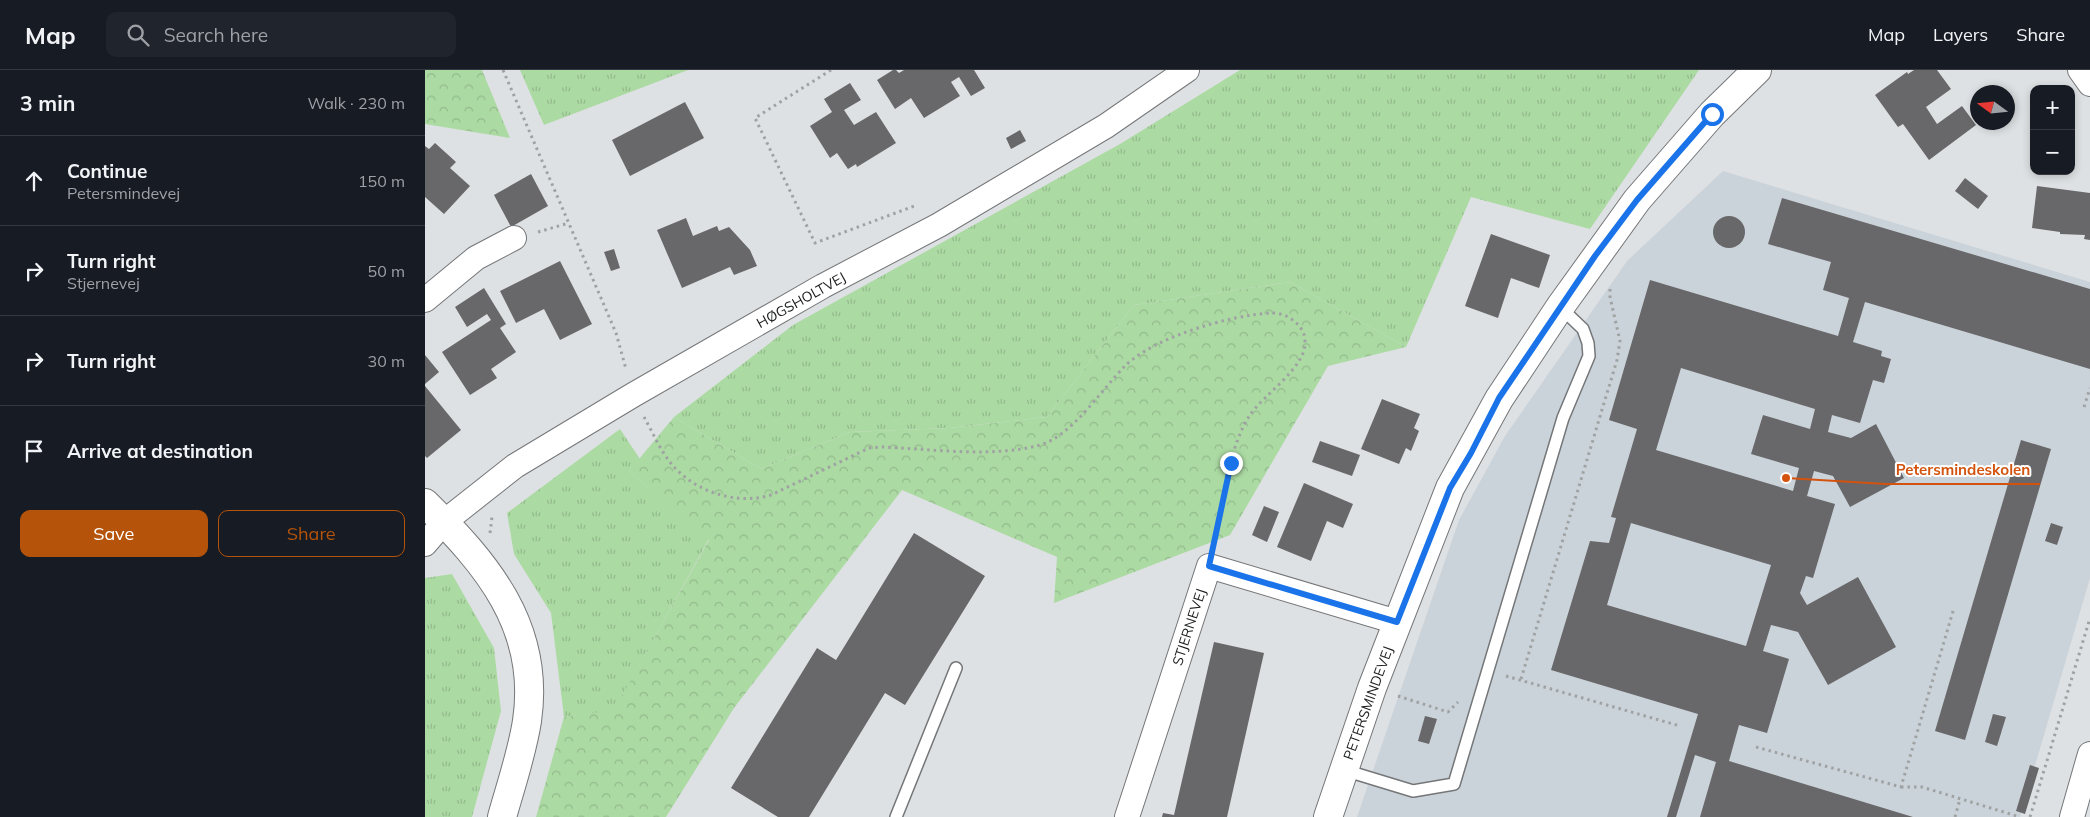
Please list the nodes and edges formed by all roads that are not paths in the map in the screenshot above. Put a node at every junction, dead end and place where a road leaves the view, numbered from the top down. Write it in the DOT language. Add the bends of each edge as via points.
graph roads {
  1 [pos="1187,70"];
  2 [pos="1757,70"];
  3 [pos="2080,70"];
  4 [pos="2090,84"];
  5 [pos="514,238"];
  6 [pos="425,300"];
  7 [pos="1560,306"];
  8 [pos="425,503"];
  9 [pos="444,522"];
  10 [pos="425,544"];
  11 [pos="1397,622"];
  12 [pos="956,668"];
  13 [pos="2090,754"];
  14 [pos="1344,770"];
  15 [pos="502,817"];
  16 [pos="896,817"];
  17 [pos="1127,817"];
  18 [pos="1328,817"];
  19 [pos="2072,817"];
  1 -- 9 [label="street, HØGSHOLTVEJ" via="1106,126 939,226 823,286 515,466"];
  2 -- 7 [label="street, PETERSMINDEVEJ" via="1712,114 1637,200"];
  3 -- 4 [label="street"];
  5 -- 6 [label="street" via="476,258"];
  7 -- 11 [label="street, PETERSMINDEVEJ" via="1499,398 1450,488"];
  7 -- 14 [label="lane" via="1583,329 1589,356 1563,418 1454,784 1413,790"];
  8 -- 9 [label="street"];
  9 -- 10 [label="street, HØGSHOLTVEJ"];
  9 -- 15 [label="street" via="497,584 515,620 526,658 527,721"];
  11 -- 14 [label="street, PETERSMINDEVEJ"];
  11 -- 17 [label="street, STJERNEVEJ" via="1209,566"];
  12 -- 16 [label="lane"];
  13 -- 19 [label="street"];
  14 -- 18 [label="street, PETERSMINDEVEJ"];
}
